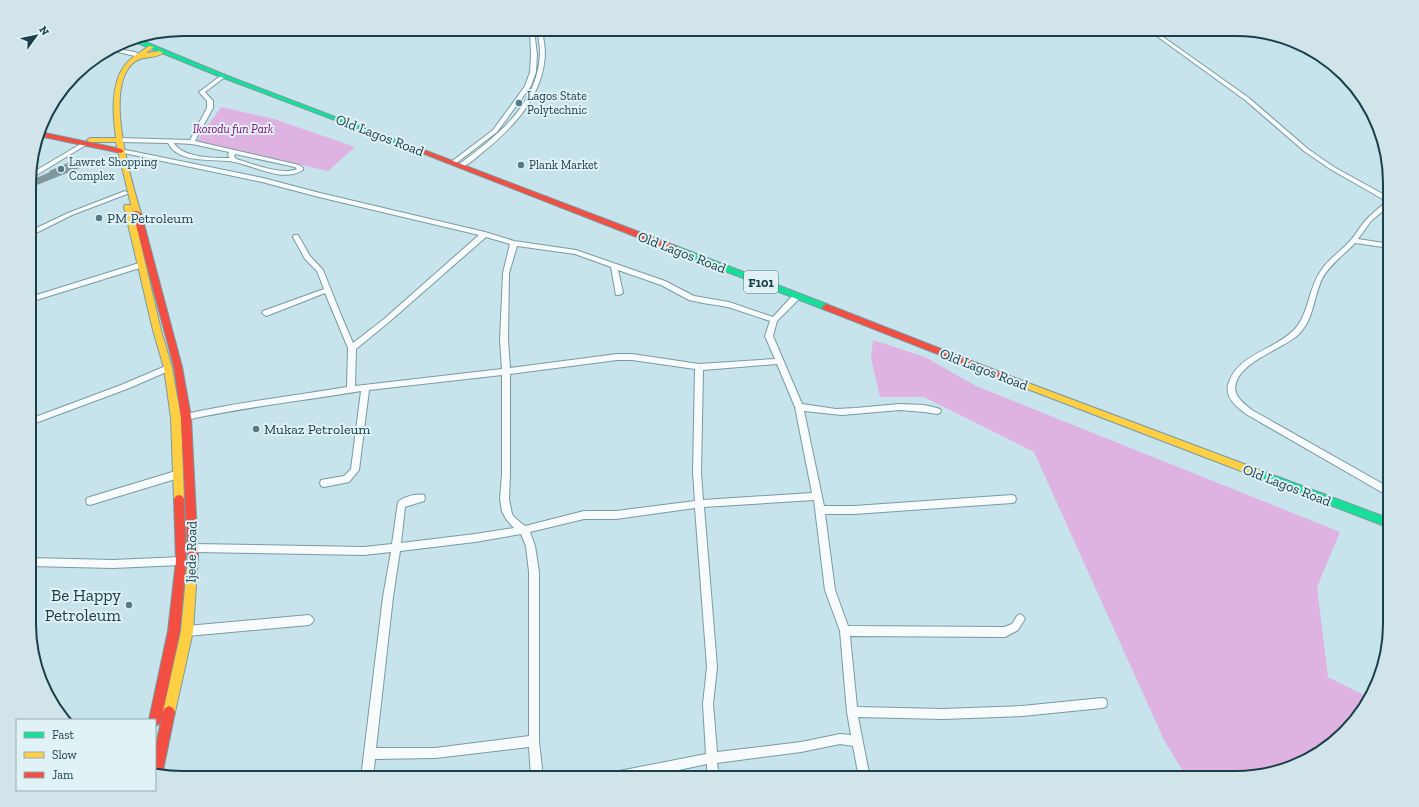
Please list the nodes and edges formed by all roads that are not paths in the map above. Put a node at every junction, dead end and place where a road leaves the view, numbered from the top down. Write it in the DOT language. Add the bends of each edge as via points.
graph roads {
  1 [pos="532,36"];
  2 [pos="541,36"];
  3 [pos="1159,36"];
  4 [pos="141,43"];
  5 [pos="151,47"];
  6 [pos="118,51"];
  7 [pos="165,53"];
  8 [pos="137,55"];
  9 [pos="223,76"];
  10 [pos="46,130"];
  11 [pos="44,135"];
  12 [pos="117,140"];
  13 [pos="170,141"];
  14 [pos="192,142"];
  15 [pos="84,144"];
  16 [pos="118,150"];
  17 [pos="233,151"];
  18 [pos="234,160"];
  19 [pos="457,165"];
  20 [pos="36,173"];
  21 [pos="125,193"];
  22 [pos="1383,197"];
  23 [pos="1383,207"];
  24 [pos="36,231"];
  25 [pos="485,234"];
  26 [pos="296,237"];
  27 [pos="1354,240"];
  28 [pos="514,243"];
  29 [pos="1383,245"];
  30 [pos="141,265"];
  31 [pos="614,265"];
  32 [pos="327,290"];
  33 [pos="619,293"];
  34 [pos="797,296"];
  35 [pos="36,298"];
  36 [pos="266,313"];
  37 [pos="774,320"];
  38 [pos="352,348"];
  39 [pos="780,361"];
  40 [pos="699,367"];
  41 [pos="168,368"];
  42 [pos="506,371"];
  43 [pos="365,387"];
  44 [pos="351,390"];
  45 [pos="799,407"];
  46 [pos="936,410"];
  47 [pos="186,417"];
  48 [pos="36,420"];
  49 [pos="179,474"];
  50 [pos="324,483"];
  51 [pos="1383,489"];
  52 [pos="818,496"];
  53 [pos="421,498"];
  54 [pos="1012,499"];
  55 [pos="90,501"];
  56 [pos="698,504"];
  57 [pos="820,510"];
  58 [pos="1383,521"];
  59 [pos="524,530"];
  60 [pos="194,548"];
  61 [pos="396,548"];
  62 [pos="181,561"];
  63 [pos="36,562"];
  64 [pos="1020,619"];
  65 [pos="309,620"];
  66 [pos="187,631"];
  67 [pos="844,631"];
  68 [pos="1102,703"];
  69 [pos="852,712"];
  70 [pos="155,719"];
  71 [pos="534,741"];
  72 [pos="858,741"];
  73 [pos="369,754"];
  74 [pos="711,758"];
  75 [pos="157,769"];
  76 [pos="368,771"];
  77 [pos="536,771"];
  78 [pos="648,771"];
  79 [pos="712,771"];
  80 [pos="864,771"];
  1 -- 19 [label="street" via="533,66 528,86 495,131"];
  2 -- 19 [label="street" via="541,72 537,86 524,108 506,130"];
  3 -- 22 [label="street" via="1247,99 1311,154"];
  4 -- 5 [label="main road, Old Lagos Road / F101"];
  4 -- 8 [label="main road"];
  5 -- 7 [label="main road, Old Lagos Road / F101"];
  5 -- 8 [label="main road"];
  6 -- 8 [label="street"];
  7 -- 8 [label="main road"];
  7 -- 9 [label="main road, Old Lagos Road / F101"];
  8 -- 12 [label="main road" via="126,67 120,82"];
  9 -- 14 [label="street" via="202,92 210,101 210,108"];
  9 -- 19 [label="main road, Old Lagos Road / F101"];
  10 -- 12 [label="main road" via="90,140"];
  11 -- 15 [label="main road"];
  12 -- 13 [label="street"];
  12 -- 16 [label="main road"];
  13 -- 14 [label="street"];
  13 -- 18 [label="street" via="173,148 194,157"];
  14 -- 17 [label="street"];
  15 -- 16 [label="main road"];
  15 -- 20 [label="street"];
  16 -- 21 [label="main road, Ijede Road"];
  16 -- 25 [label="street" via="264,180"];
  16 -- 47 [label="main road, Ijede Road" via="178,367"];
  17 -- 18 [label="street" via="231,156"];
  17 -- 18 [label="street" via="298,166 301,169 295,173 286,173"];
  19 -- 34 [label="main road, Old Lagos Road / F101"];
  21 -- 24 [label="street" via="70,214"];
  21 -- 30 [label="main road, Ijede Road"];
  23 -- 27 [label="street" via="1368,221"];
  25 -- 28 [label="street"];
  25 -- 38 [label="street" via="376,331"];
  26 -- 32 [label="street" via="307,256 320,270"];
  27 -- 29 [label="street"];
  27 -- 51 [label="street" via="1318,280 1310,310 1297,332 1241,369 1232,381 1231,387 1234,399 1249,412"];
  28 -- 31 [label="street" via="576,252"];
  28 -- 42 [label="street" via="506,273"];
  30 -- 35 [label="street"];
  30 -- 41 [label="main road, Ijede Road"];
  31 -- 33 [label="street"];
  31 -- 37 [label="street" via="663,283 692,298 729,305"];
  32 -- 36 [label="street"];
  32 -- 38 [label="street"];
  34 -- 37 [label="street"];
  34 -- 58 [label="main road, Old Lagos Road / F101"];
  37 -- 39 [label="street" via="769,336"];
  38 -- 44 [label="street"];
  39 -- 40 [label="street"];
  39 -- 45 [label="street"];
  40 -- 42 [label="street" via="617,357"];
  40 -- 56 [label="street"];
  41 -- 48 [label="street"];
  41 -- 49 [label="main road, Ijede Road" via="176,418"];
  42 -- 43 [label="street"];
  42 -- 59 [label="street" via="506,511 513,522"];
  43 -- 44 [label="street"];
  43 -- 50 [label="street" via="355,470 346,479"];
  44 -- 47 [label="street" via="226,408"];
  45 -- 46 [label="street" via="828,412 909,406"];
  45 -- 52 [label="street"];
  47 -- 60 [label="main road, Ijede Road"];
  49 -- 55 [label="street"];
  49 -- 62 [label="main road, Ijede Road"];
  52 -- 56 [label="street"];
  52 -- 57 [label="street"];
  53 -- 61 [label="street" via="401,505"];
  54 -- 57 [label="street"];
  56 -- 59 [label="street" via="616,515 584,515"];
  56 -- 74 [label="street" via="712,667 708,704"];
  57 -- 67 [label="street" via="830,590"];
  59 -- 61 [label="street"];
  59 -- 71 [label="street" via="532,547 534,572"];
  60 -- 61 [label="street" via="364,552"];
  60 -- 66 [label="main road, Ijede Road"];
  61 -- 73 [label="street"];
  62 -- 63 [label="street" via="113,564"];
  62 -- 70 [label="main road, Ijede Road" via="174,631"];
  64 -- 67 [label="street" via="1015,627 1005,632"];
  65 -- 66 [label="street"];
  66 -- 75 [label="main road, Ijede Road"];
  67 -- 69 [label="street"];
  68 -- 69 [label="street" via="1022,711 943,714"];
  69 -- 72 [label="street"];
  71 -- 73 [label="street" via="434,753"];
  71 -- 77 [label="street"];
  72 -- 74 [label="street" via="840,739 794,748"];
  72 -- 80 [label="street"];
  73 -- 76 [label="street"];
  74 -- 78 [label="street"];
  74 -- 79 [label="street"];
}
